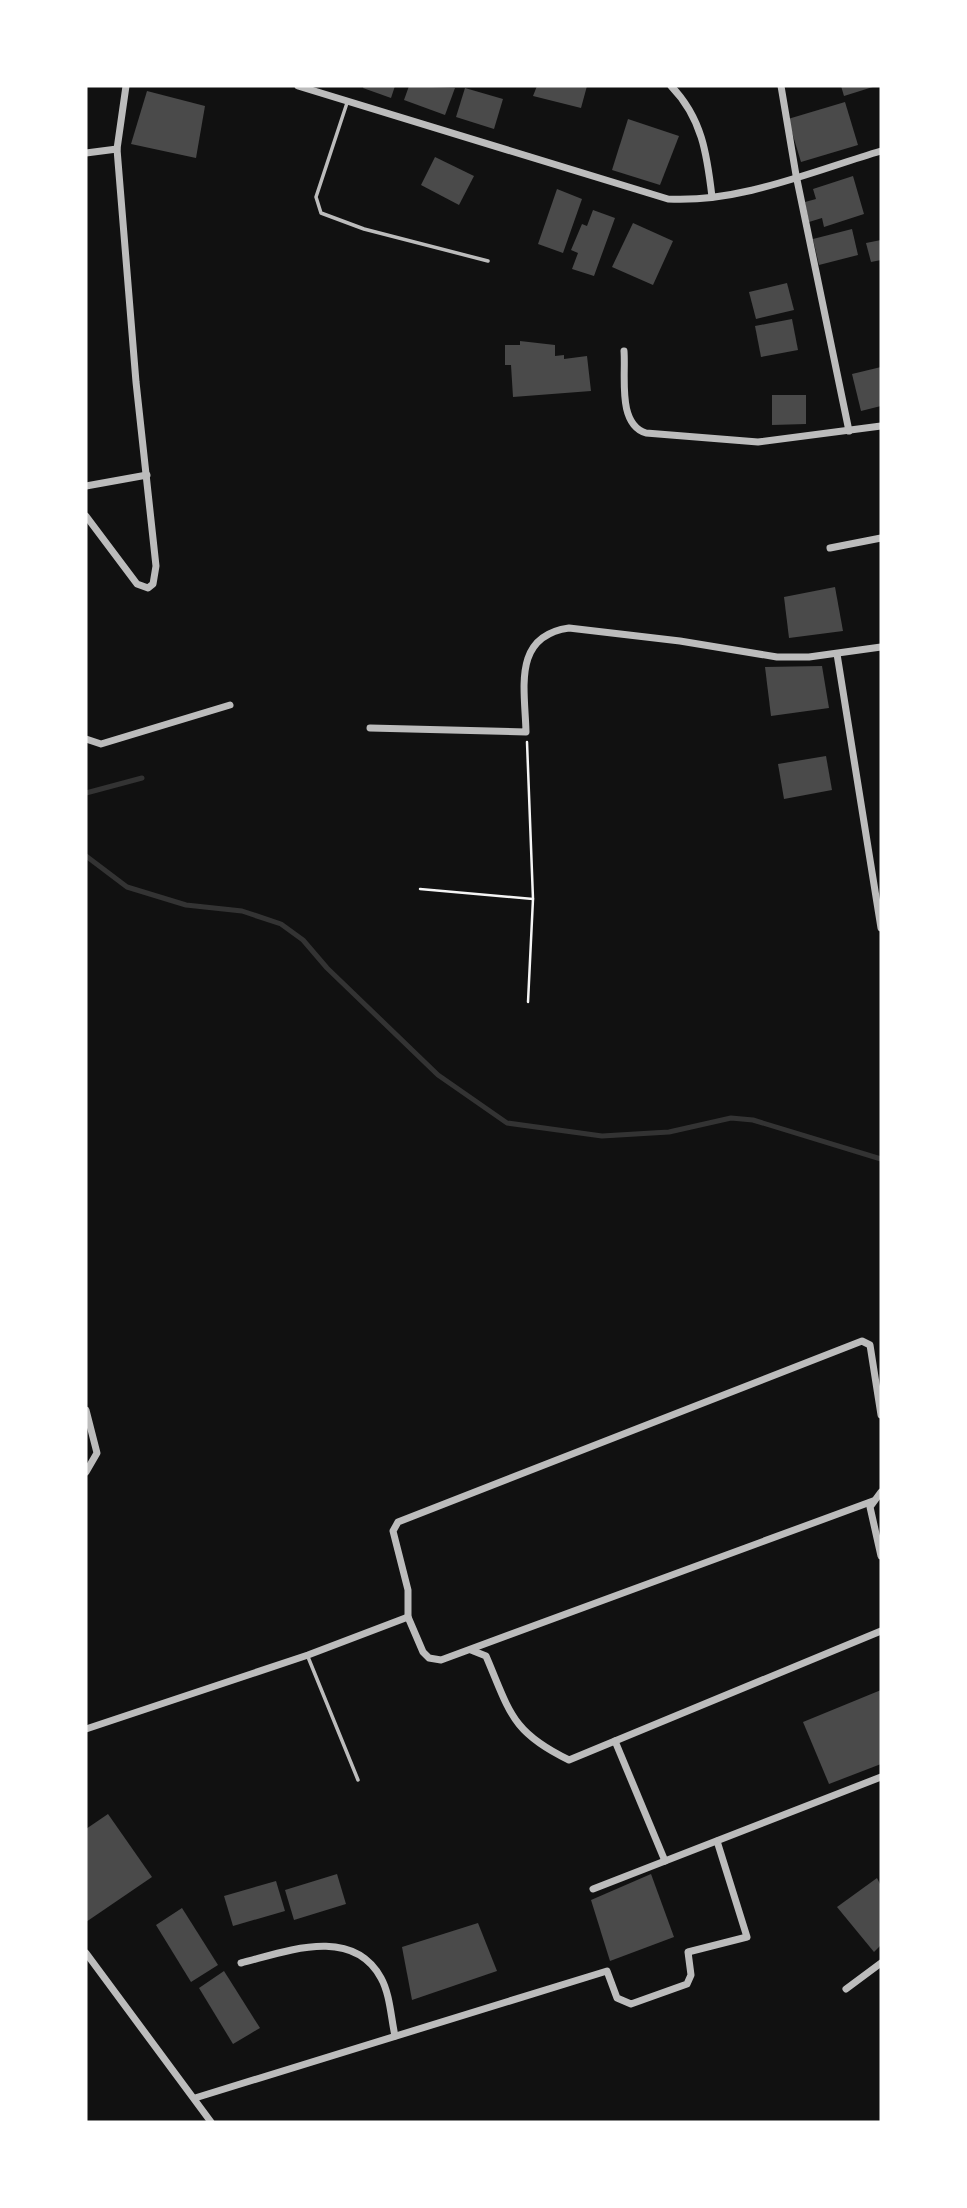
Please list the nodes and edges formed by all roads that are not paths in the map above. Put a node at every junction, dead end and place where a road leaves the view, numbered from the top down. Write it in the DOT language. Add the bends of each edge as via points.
graph roads {
  1 [pos="126,86"];
  2 [pos="298,86"];
  3 [pos="671,86"];
  4 [pos="782,86"];
  5 [pos="347,101"];
  6 [pos="117,149"];
  7 [pos="881,151"];
  8 [pos="86,153"];
  9 [pos="796,176"];
  10 [pos="712,197"];
  11 [pos="488,261"];
  12 [pos="624,351"];
  13 [pos="881,426"];
  14 [pos="849,431"];
  15 [pos="147,475"];
  16 [pos="86,486"];
  17 [pos="86,516"];
  18 [pos="881,538"];
  19 [pos="830,548"];
  20 [pos="881,647"];
  21 [pos="837,654"];
  22 [pos="230,705"];
  23 [pos="370,728"];
  24 [pos="86,739"];
  25 [pos="881,928"];
  26 [pos="86,1410"];
  27 [pos="881,1415"];
  28 [pos="86,1472"];
  29 [pos="881,1492"];
  30 [pos="873,1501"];
  31 [pos="881,1556"];
  32 [pos="408,1617"];
  33 [pos="881,1631"];
  34 [pos="470,1650"];
  35 [pos="308,1655"];
  36 [pos="86,1729"];
  37 [pos="615,1741"];
  38 [pos="881,1777"];
  39 [pos="358,1780"];
  40 [pos="717,1841"];
  41 [pos="665,1861"];
  42 [pos="593,1889"];
  43 [pos="86,1954"];
  44 [pos="241,1963"];
  45 [pos="881,1963"];
  46 [pos="846,1989"];
  47 [pos="395,2036"];
  48 [pos="195,2098"];
  49 [pos="211,2122"];
  1 -- 6 [label="street"];
  2 -- 5 [label="street"];
  3 -- 10 [label="street" via="698,124"];
  4 -- 9 [label="street"];
  5 -- 10 [label="street" via="650,195 688,200"];
  5 -- 11 [label="lane" via="316,197 321,213"];
  6 -- 8 [label="street"];
  6 -- 15 [label="street"];
  7 -- 9 [label="street"];
  9 -- 10 [label="street"];
  9 -- 14 [label="street"];
  12 -- 14 [label="street" via="627,414 638,431 737,442"];
  13 -- 14 [label="street"];
  15 -- 16 [label="street"];
  15 -- 17 [label="street" via="156,566 148,588 138,584"];
  18 -- 19 [label="street"];
  20 -- 21 [label="street"];
  21 -- 23 [label="street" via="778,657 569,628 540,638 528,654 526,732"];
  21 -- 25 [label="street"];
  22 -- 24 [label="street" via="101,744"];
  26 -- 28 [label="street" via="97,1453"];
  27 -- 32 [label="street" via="870,1345 862,1341 398,1522 393,1531 408,1590"];
  29 -- 30 [label="street"];
  30 -- 31 [label="street" via="870,1507"];
  30 -- 34 [label="street"];
  32 -- 34 [label="street" via="429,1658 442,1660"];
  32 -- 35 [label="street"];
  33 -- 37 [label="street"];
  34 -- 37 [label="street" via="486,1656 512,1718 540,1746 569,1760"];
  35 -- 36 [label="street"];
  35 -- 39 [label="lane"];
  37 -- 41 [label="street"];
  38 -- 40 [label="street"];
  40 -- 41 [label="street"];
  40 -- 47 [label="street" via="747,1937 688,1952 691,1975 687,1984 631,2004 617,1998 607,1971"];
  41 -- 42 [label="street"];
  43 -- 48 [label="street"];
  44 -- 47 [label="street" via="308,1947 333,1945 347,1951 369,1964 383,1980"];
  45 -- 46 [label="street"];
  47 -- 48 [label="street"];
  48 -- 49 [label="street"];
}
